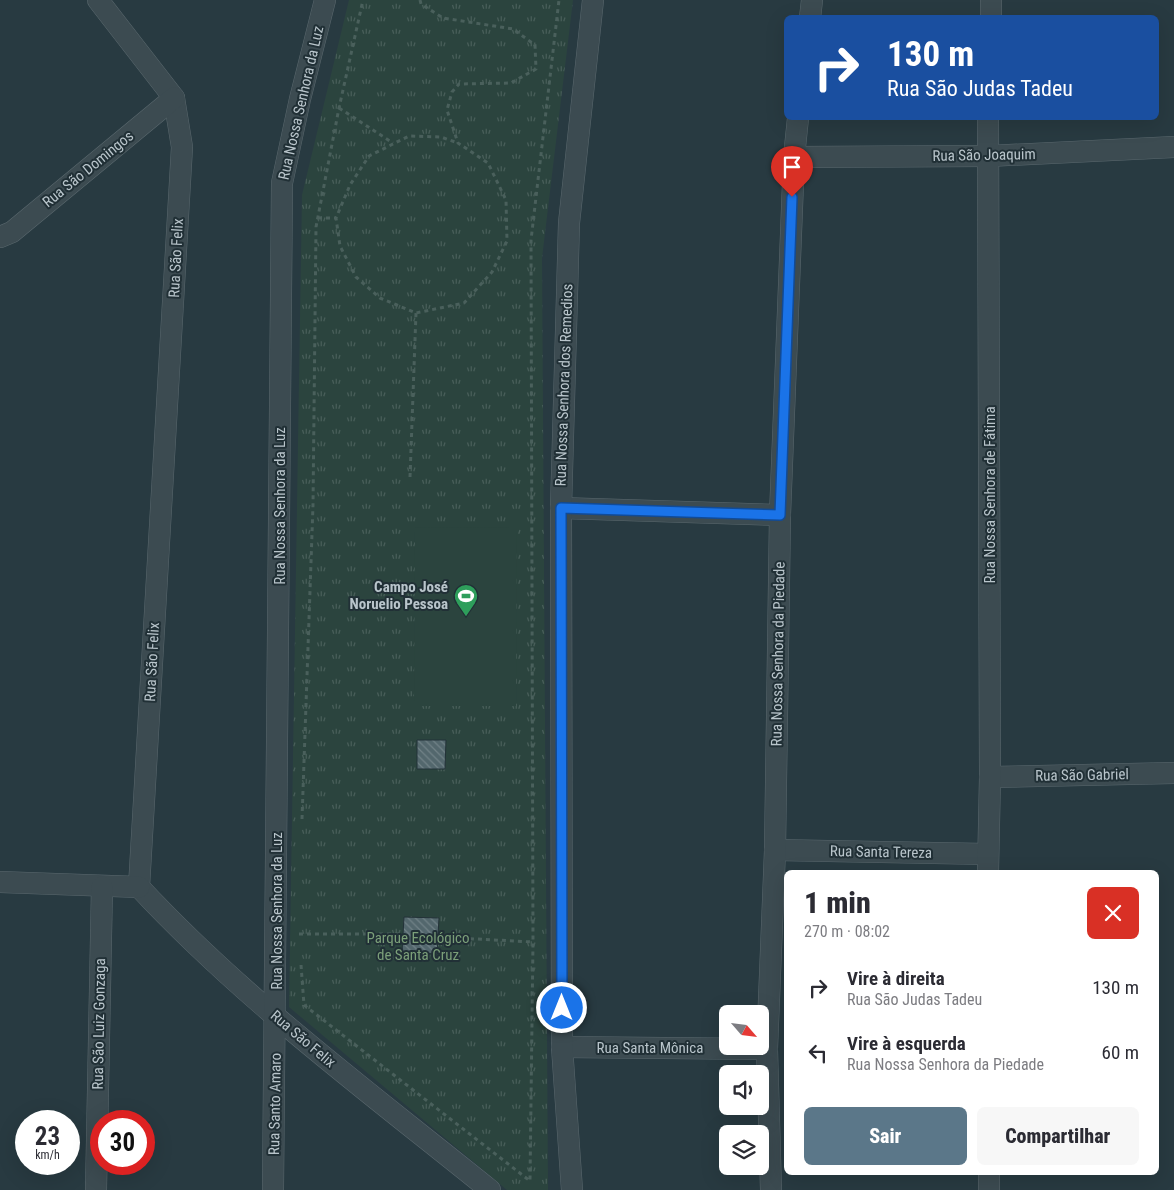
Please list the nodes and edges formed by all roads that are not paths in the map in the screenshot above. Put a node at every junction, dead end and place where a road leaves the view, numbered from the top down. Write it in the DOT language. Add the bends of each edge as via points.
graph roads {
  1 [pos="98,0"];
  2 [pos="325,0"];
  3 [pos="593,0"];
  4 [pos="812,0"];
  5 [pos="991,0"];
  6 [pos="810,15"];
  7 [pos="991,15"];
  8 [pos="174,98"];
  9 [pos="798,120"];
  10 [pos="988,120"];
  11 [pos="1174,147"];
  12 [pos="989,156"];
  13 [pos="794,157"];
  14 [pos="4,229"];
  15 [pos="561,508"];
  16 [pos="780,515"];
  17 [pos="1174,773"];
  18 [pos="990,777"];
  19 [pos="775,850"];
  20 [pos="988,863"];
  21 [pos="0,882"];
  22 [pos="102,887"];
  23 [pos="139,887"];
  24 [pos="769,1005"];
  25 [pos="276,1017"];
  26 [pos="562,1048"];
  27 [pos="719,1049"];
  28 [pos="767,1055"];
  29 [pos="989,1175"];
  30 [pos="96,1190"];
  31 [pos="273,1190"];
  32 [pos="490,1190"];
  33 [pos="572,1190"];
  34 [pos="771,1190"];
  35 [pos="989,1190"];
  1 -- 8 [label="street, Rua São Felix"];
  2 -- 25 [label="street, Rua Nossa Senhora da Luz" via="282,183"];
  3 -- 15 [label="street, Rua Nossa Senhora dos Remedios" via="570,223"];
  4 -- 6 [label="street"];
  5 -- 7 [label="street"];
  8 -- 14 [label="street, Rua São Domingos"];
  8 -- 23 [label="street, Rua São Felix" via="182,146"];
  9 -- 13 [label="street, Rua Nossa Senhora da Piedade"];
  10 -- 12 [label="street, Rua Nossa Senhora de Fátima"];
  11 -- 12 [label="street, Rua São Joaquim"];
  12 -- 13 [label="street, Rua São Joaquim"];
  12 -- 18 [label="street, Rua Nossa Senhora de Fátima"];
  13 -- 16 [label="street, Rua Nossa Senhora da Piedade"];
  15 -- 16 [label="street"];
  15 -- 26 [label="street, Rua Nossa Senhora dos Remedios"];
  16 -- 19 [label="street, Rua Nossa Senhora da Piedade"];
  17 -- 18 [label="street, Rua São Gabriel"];
  18 -- 20 [label="street, Rua Nossa Senhora de Fátima"];
  19 -- 20 [label="street, Rua Santa Tereza"];
  19 -- 24 [label="street, Rua Nossa Senhora da Piedade"];
  21 -- 22 [label="street"];
  22 -- 23 [label="street"];
  22 -- 30 [label="street, Rua São Luiz Gonzaga"];
  23 -- 25 [label="street, Rua São Felix" via="173,924"];
  25 -- 31 [label="street, Rua Santo Amaro"];
  25 -- 32 [label="street, Rua São Felix"];
  26 -- 27 [label="street, Rua Santa Mônica"];
  26 -- 33 [label="street, Rua Nossa Senhora dos Remedios"];
  28 -- 34 [label="street, Rua Nossa Senhora da Piedade"];
  29 -- 35 [label="street"];
}
